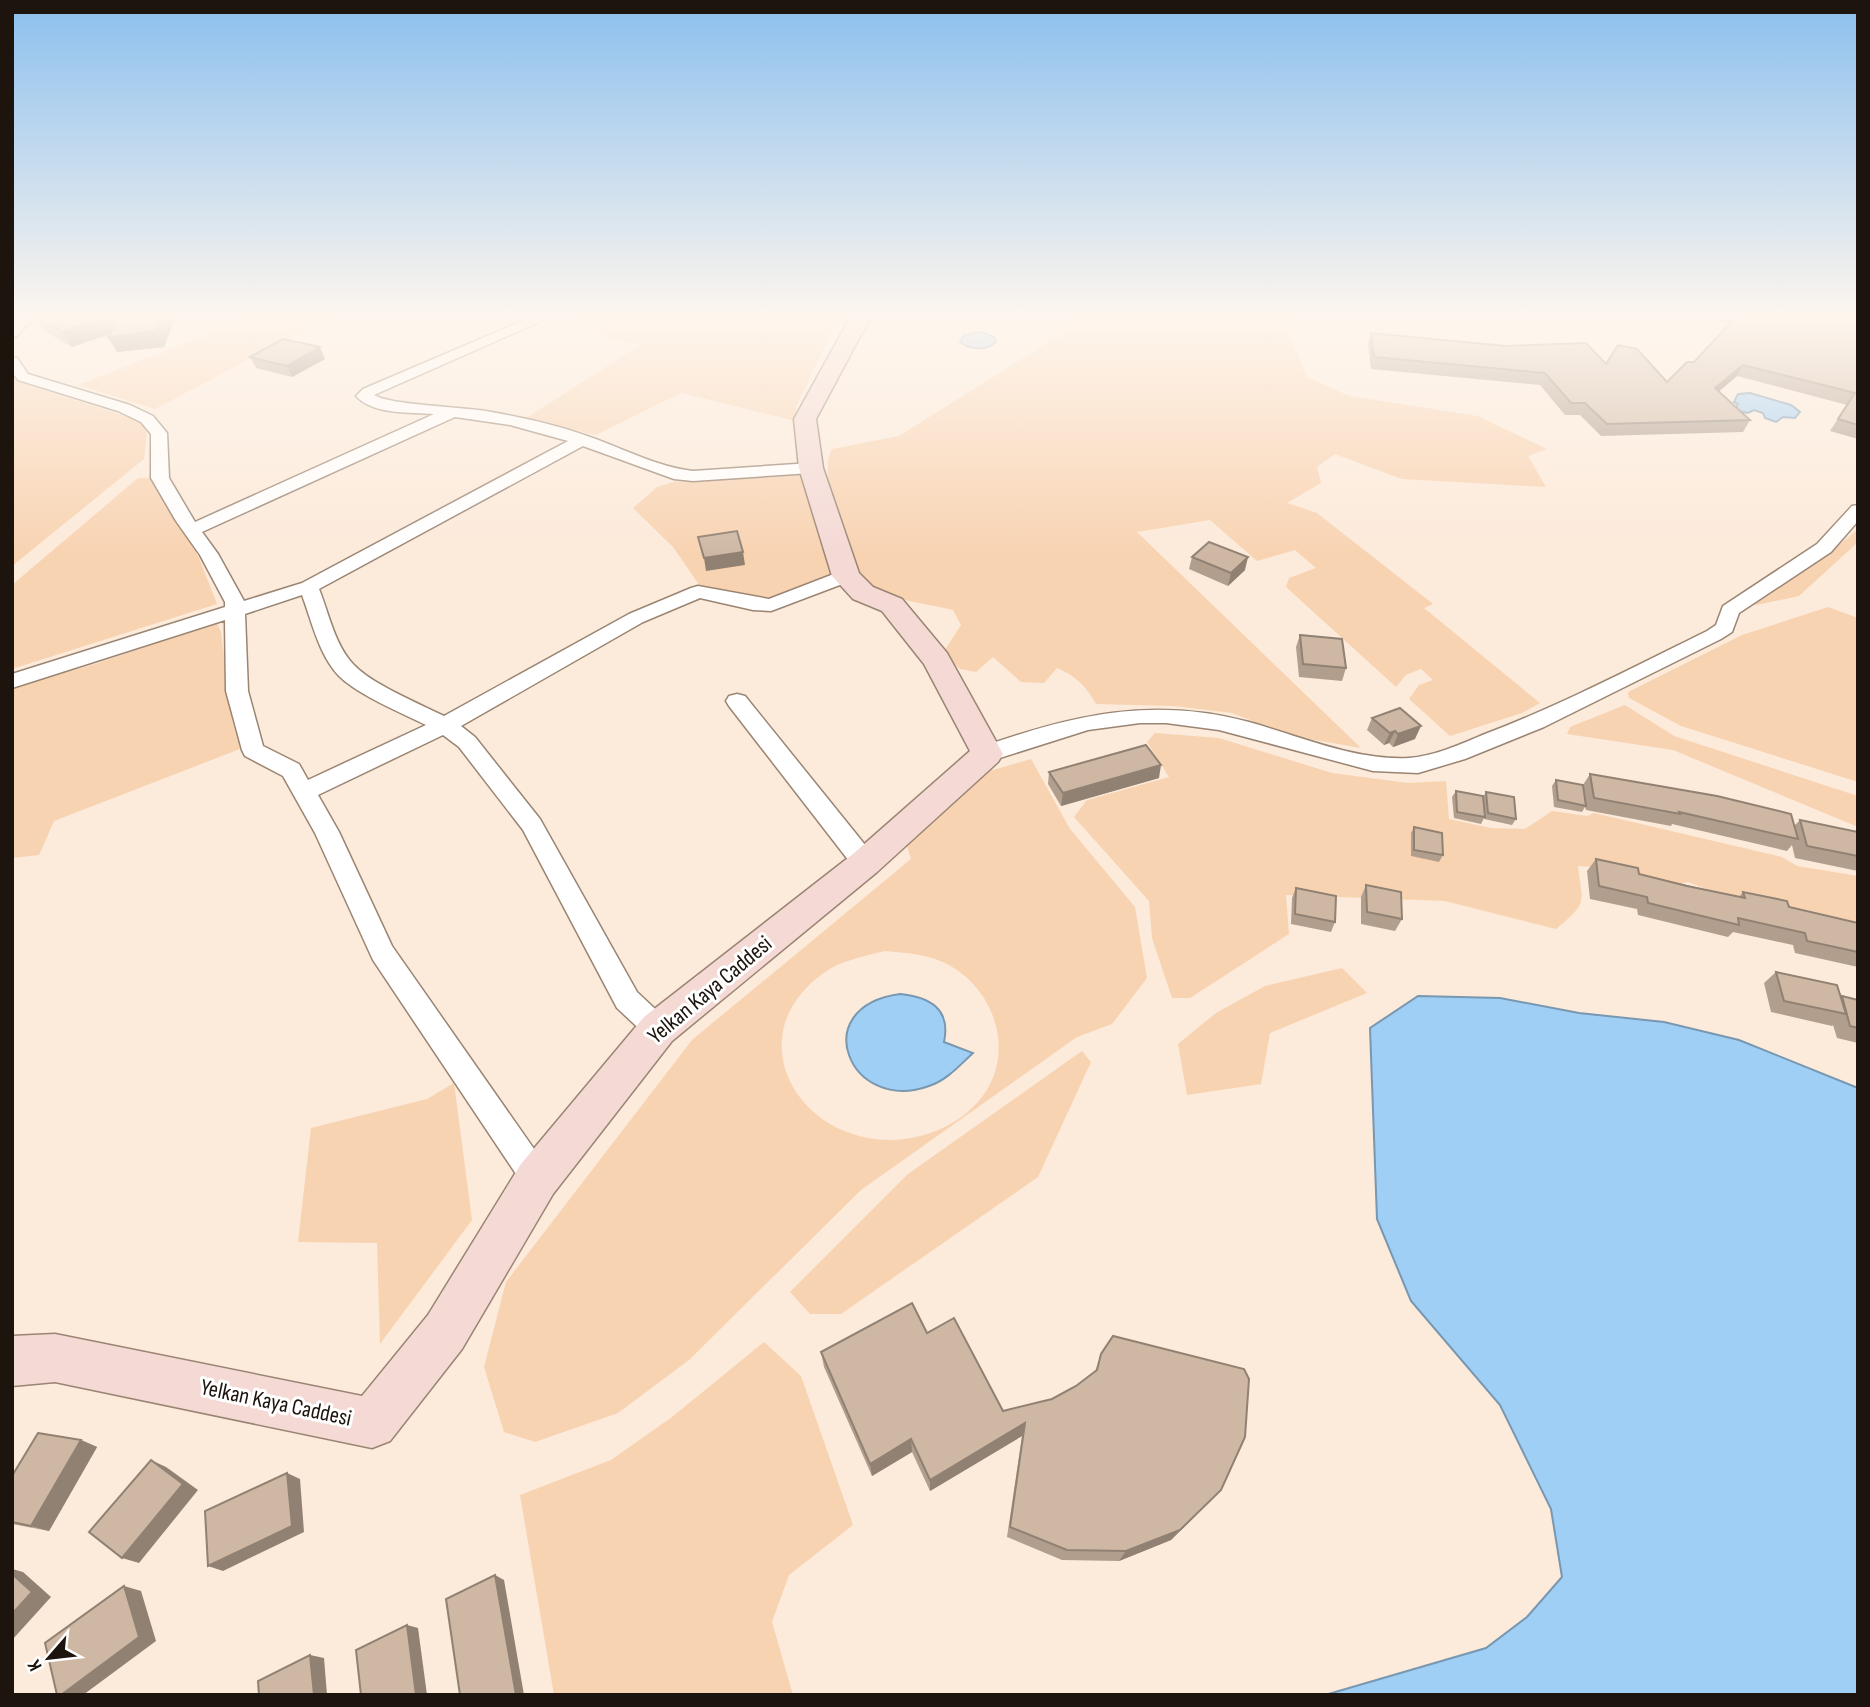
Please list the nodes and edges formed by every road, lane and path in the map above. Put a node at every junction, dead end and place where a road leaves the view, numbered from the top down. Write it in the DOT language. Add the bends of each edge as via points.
graph roads {
  1 [pos="84,396"];
  2 [pos="364,396"];
  3 [pos="818,396"];
  4 [pos="454,411"];
  5 [pos="582,440"];
  6 [pos="811,468"];
  7 [pos="1858,510"];
  8 [pos="192,530"];
  9 [pos="846,576"];
  10 [pos="309,587"];
  11 [pos="233,609"];
  12 [pos="12,681"];
  13 [pos="737,702"];
  14 [pos="445,725"];
  15 [pos="987,754"];
  16 [pos="304,792"];
  17 [pos="865,863"];
  18 [pos="658,1028"];
  19 [pos="537,1179"];
  20 [pos="12,1361"];
  1 -- 8 [label="street" via="147,419 159,433 160,478"];
  2 -- 4 [label="street" via="387,405"];
  3 -- 6 [label="street" via="805,419"];
  4 -- 5 [label="street" via="545,428"];
  4 -- 8 [label="street"];
  5 -- 6 [label="street" via="674,474"];
  5 -- 10 [label="street"];
  6 -- 9 [label="street"];
  7 -- 15 [label="street" via="1824,548 1730,610 1725,628 1714,635 1517,731 1450,757 1401,766 1192,718 1124,715 1038,735"];
  8 -- 11 [label="street" via="235,602"];
  9 -- 14 [label="street" via="771,605 698,592 636,618"];
  9 -- 15 [label="street" via="863,593 892,605 937,660"];
  10 -- 11 [label="street"];
  10 -- 14 [label="street" via="332,649 346,671"];
  11 -- 12 [label="street"];
  11 -- 16 [label="street" via="237,691 253,750 291,770"];
  13 -- 17 [label="street"];
  14 -- 16 [label="street"];
  14 -- 18 [label="street" via="467,742 532,825 627,1000"];
  15 -- 17 [label="street, Yelkan Kaya Caddesi"];
  16 -- 19 [label="street" via="382,952"];
  17 -- 18 [label="street, Yelkan Kaya Caddesi"];
  18 -- 19 [label="street, Yelkan Kaya Caddesi"];
  19 -- 20 [label="street, Yelkan Kaya Caddesi" via="445,1332 372,1423 55,1358"];
}
